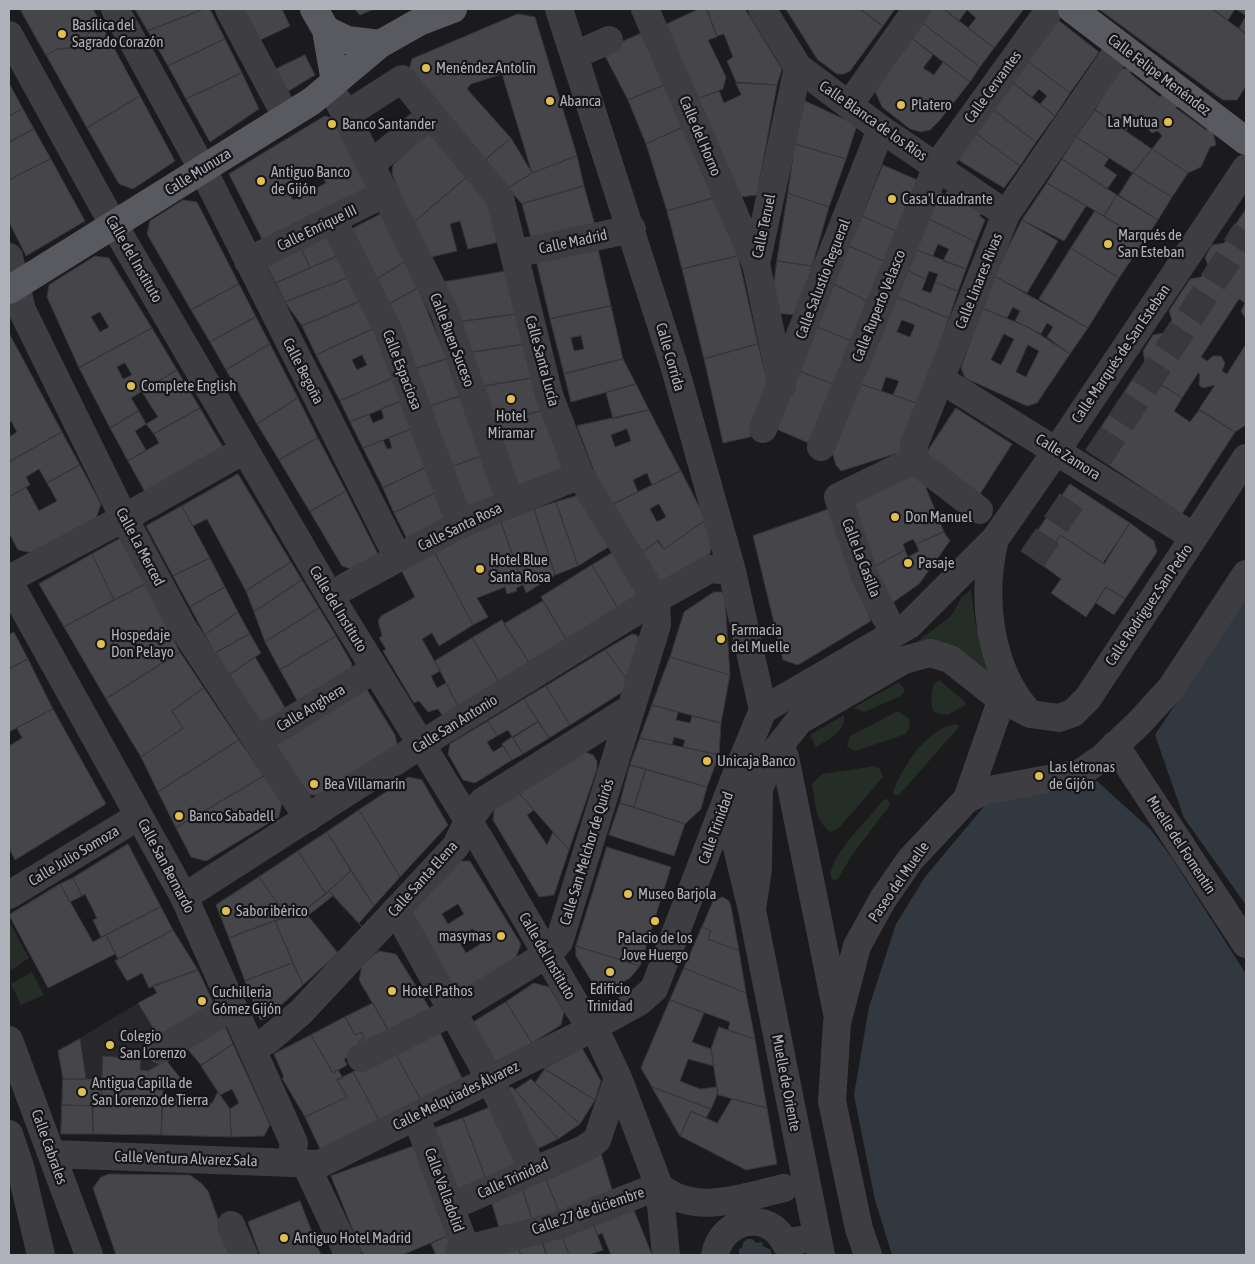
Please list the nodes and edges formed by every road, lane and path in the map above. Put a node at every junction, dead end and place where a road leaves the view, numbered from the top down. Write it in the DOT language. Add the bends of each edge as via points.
graph roads {
  1 [pos="115,9"];
  2 [pos="229,9"];
  3 [pos="452,9"];
  4 [pos="559,9"];
  5 [pos="645,9"];
  6 [pos="762,9"];
  7 [pos="917,9"];
  8 [pos="1050,9"];
  9 [pos="1072,9"];
  10 [pos="320,19"];
  11 [pos="9,35"];
  12 [pos="609,40"];
  13 [pos="372,44"];
  14 [pos="1121,46"];
  15 [pos="575,54"];
  16 [pos="798,68"];
  17 [pos="340,101"];
  18 [pos="279,103"];
  19 [pos="849,105"];
  20 [pos="434,119"];
  21 [pos="881,129"];
  22 [pos="1246,141"];
  23 [pos="937,166"];
  24 [pos="1246,168"];
  25 [pos="206,176"];
  26 [pos="379,180"];
  27 [pos="1006,214"];
  28 [pos="333,220"];
  29 [pos="114,224"];
  30 [pos="632,229"];
  31 [pos="514,254"];
  32 [pos="9,258"];
  33 [pos="248,261"];
  34 [pos="756,264"];
  35 [pos="13,287"];
  36 [pos="940,379"];
  37 [pos="782,386"];
  38 [pos="763,429"];
  39 [pos="821,447"];
  40 [pos="244,450"];
  41 [pos="1057,450"];
  42 [pos="914,460"];
  43 [pos="1246,460"];
  44 [pos="580,475"];
  45 [pos="510,502"];
  46 [pos="979,510"];
  47 [pos="124,518"];
  48 [pos="460,524"];
  49 [pos="1194,537"];
  50 [pos="995,539"];
  51 [pos="398,558"];
  52 [pos="732,571"];
  53 [pos="1246,574"];
  54 [pos="9,580"];
  55 [pos="345,587"];
  56 [pos="656,600"];
  57 [pos="886,618"];
  58 [pos="365,675"];
  59 [pos="998,707"];
  60 [pos="631,708"];
  61 [pos="764,710"];
  62 [pos="1030,714"];
  63 [pos="257,741"];
  64 [pos="421,746"];
  65 [pos="1115,746"];
  66 [pos="785,757"];
  67 [pos="736,775"];
  68 [pos="967,799"];
  69 [pos="139,816"];
  70 [pos="308,818"];
  71 [pos="468,821"];
  72 [pos="698,876"];
  73 [pos="12,887"];
  74 [pos="184,897"];
  75 [pos="396,910"];
  76 [pos="752,910"];
  77 [pos="1246,944"];
  78 [pos="546,955"];
  79 [pos="233,1007"];
  80 [pos="452,1012"];
  81 [pos="838,1020"];
  82 [pos="592,1028"];
  83 [pos="9,1040"];
  84 [pos="252,1049"];
  85 [pos="160,1050"];
  86 [pos="361,1058"];
  87 [pos="618,1078"];
  88 [pos="490,1079"];
  89 [pos="422,1132"];
  90 [pos="9,1134"];
  91 [pos="52,1154"];
  92 [pos="305,1163"];
  93 [pos="533,1170"];
  94 [pos="659,1186"];
  95 [pos="784,1188"];
  96 [pos="450,1207"];
  97 [pos="737,1211"];
  98 [pos="231,1225"];
  99 [pos="810,1248"];
  100 [pos="462,1250"];
  101 [pos="347,1252"];
  102 [pos="41,1255"];
  103 [pos="89,1255"];
  104 [pos="244,1255"];
  105 [pos="666,1255"];
  106 [pos="715,1255"];
  107 [pos="868,1255"];
  1 -- 25 [label="street, Calle Begoña"];
  2 -- 18 [label="street"];
  3 -- 13 [label="main road, Calle Munuza"];
  4 -- 15 [label="street, Calle Corrida"];
  5 -- 34 [label="street, Calle del Horno"];
  6 -- 16 [label="street, Calle Blanca de los Ríos"];
  7 -- 19 [label="street"];
  8 -- 23 [label="street, Calle Cervantes"];
  9 -- 14 [label="main road, Calle Felipe Menéndez"];
  10 -- 13 [label="main road" via="347,40"];
  10 -- 17 [label="main road"];
  11 -- 29 [label="street, Calle del Instituto"];
  12 -- 15 [label="street"];
  13 -- 17 [label="main road, Calle Munuza"];
  14 -- 22 [label="main road, Calle Felipe Menéndez"];
  14 -- 27 [label="street, Calle Linares Rivas"];
  15 -- 30 [label="street, Calle Corrida"];
  16 -- 19 [label="street, Calle Blanca de los Ríos"];
  16 -- 34 [label="street, Calle Teruel"];
  17 -- 20 [label="street, Calle Santa Lucía" via="402,79"];
  17 -- 25 [label="main road, Calle Munuza" via="312,101"];
  17 -- 26 [label="street, Calle Buen Suceso"];
  19 -- 21 [label="street, Calle Blanca de los Ríos"];
  20 -- 26 [label="street, Calle Enrique III"];
  20 -- 31 [label="street, Calle Santa Lucía" via="500,198"];
  21 -- 23 [label="street, Calle Blanca de los Ríos"];
  21 -- 37 [label="street, Calle Salustio Regueral"];
  23 -- 27 [label="street, Calle Blanca de los Ríos"];
  23 -- 39 [label="street, Calle Ruperto Velasco"];
  24 -- 41 [label="street, Calle Marqués de San Esteban"];
  25 -- 29 [label="main road, Calle Munuza"];
  25 -- 33 [label="street, Calle Begoña"];
  26 -- 28 [label="street, Calle Enrique III"];
  26 -- 45 [label="street, Calle Buen Suceso" via="444,311"];
  27 -- 36 [label="street, Calle Linares Rivas"];
  28 -- 33 [label="street, Calle Enrique III"];
  28 -- 48 [label="street, Calle Espaciosa" via="388,330"];
  29 -- 35 [label="main road, Calle Munuza"];
  29 -- 40 [label="street, Calle del Instituto"];
  30 -- 31 [label="street, Calle Madrid"];
  30 -- 52 [label="street, Calle Corrida"];
  31 -- 44 [label="street, Calle Santa Lucía" via="549,396"];
  32 -- 35 [label="street, Calle La Merced"];
  33 -- 51 [label="street, Calle Begoña"];
  34 -- 37 [label="street, Calle Teruel"];
  35 -- 47 [label="street, Calle La Merced"];
  36 -- 41 [label="street, Calle Zamora"];
  36 -- 42 [label="street, Calle Linares Rivas" via="914,445"];
  37 -- 38 [label="street, Calle Salustio Regueral"];
  40 -- 47 [label="street"];
  40 -- 64 [label="street, Calle del Instituto"];
  41 -- 49 [label="street, Calle Zamora"];
  41 -- 50 [label="street, Calle Marqués de San Esteban"];
  42 -- 46 [label="street"];
  42 -- 57 [label="street, Calle La Casilla" via="838,496 864,574"];
  43 -- 49 [label="street, Calle Rodríguez San Pedro"];
  44 -- 45 [label="street, Calle Santa Rosa"];
  44 -- 56 [label="street, Calle Santa Lucía"];
  45 -- 48 [label="street, Calle Santa Rosa"];
  47 -- 54 [label="street"];
  47 -- 63 [label="street, Calle La Merced" via="183,628"];
  48 -- 51 [label="street, Calle Santa Rosa"];
  49 -- 62 [label="street, Calle Rodríguez San Pedro" via="1088,698 1073,713 1059,718"];
  50 -- 61 [label="street, Calle Marqués de San Esteban" via="908,626"];
  50 -- 62 [label="street, Calle Marqués de San Esteban" via="989,562 988,614 1002,666 1018,701"];
  51 -- 55 [label="street, Calle Santa Rosa"];
  52 -- 56 [label="street, Calle San Antonio" via="710,569"];
  52 -- 61 [label="street, Calle Corrida"];
  53 -- 65 [label="street, Paseo del Muelle" via="1171,688"];
  54 -- 69 [label="street, Calle San Bernardo"];
  56 -- 60 [label="street, Calle San Melchor de Quirós" via="657,625"];
  56 -- 64 [label="street, Calle San Antonio"];
  58 -- 63 [label="street, Calle Anghera"];
  59 -- 68 [label="street"];
  60 -- 71 [label="street, Calle Santa Elena" via="483,801"];
  60 -- 78 [label="street, Calle San Melchor de Quirós" via="559,942"];
  61 -- 67 [label="street, Calle Trinidad"];
  62 -- 76 [label="street, Muelle de Oriente" via="998,697 950,659 930,653 904,660 799,721 773,754 759,789 758,868"];
  63 -- 70 [label="street, Calle La Merced"];
  64 -- 70 [label="street, Calle San Antonio"];
  64 -- 71 [label="street, Calle del Instituto"];
  65 -- 68 [label="street, Paseo del Muelle" via="1080,773 984,791"];
  65 -- 77 [label="street, Muelle del Fomentín"];
  66 -- 81 [label="street"];
  67 -- 72 [label="street, Calle Trinidad"];
  67 -- 76 [label="street, Muelle de Oriente" via="734,835"];
  68 -- 81 [label="street, Paseo del Muelle" via="910,860 883,899 858,946"];
  69 -- 73 [label="street, Calle Julio Somoza"];
  69 -- 74 [label="street, Calle San Bernardo"];
  70 -- 74 [label="street, Calle San Antonio"];
  71 -- 75 [label="street, Calle Santa Elena" via="456,846"];
  71 -- 78 [label="street, Calle del Instituto"];
  72 -- 76 [label="street, Muelle de Oriente" via="716,873 726,876 735,882"];
  72 -- 82 [label="street, Calle Trinidad" via="654,989 639,1002"];
  74 -- 79 [label="street, Calle San Bernardo"];
  75 -- 80 [label="street"];
  75 -- 84 [label="street, Calle Santa Elena" via="301,1012"];
  76 -- 99 [label="street, Muelle de Oriente"];
  78 -- 80 [label="street, Calle San Melchor de Quirós"];
  78 -- 82 [label="street, Calle del Instituto"];
  79 -- 84 [label="street, Calle San Bernardo"];
  79 -- 85 [label="street"];
  80 -- 86 [label="street, Calle San Melchor de Quirós"];
  80 -- 88 [label="street"];
  81 -- 107 [label="street, Paseo del Muelle" via="832,1101 859,1229"];
  82 -- 87 [label="street, Calle del Instituto"];
  82 -- 88 [label="street, Calle Melquiades Álvarez"];
  83 -- 91 [label="street, Calle Cabrales"];
  84 -- 92 [label="street, Calle San Bernardo"];
  87 -- 93 [label="street, Calle Trinidad" via="597,1140 584,1149"];
  87 -- 94 [label="street, Calle del Instituto"];
  88 -- 92 [label="street, Calle Melquiades Álvarez"];
  88 -- 93 [label="street"];
  89 -- 96 [label="street, Calle Valladolid"];
  90 -- 102 [label="street"];
  91 -- 92 [label="street, Calle Ventura Alvarez Sala"];
  91 -- 103 [label="street, Calle Cabrales"];
  92 -- 101 [label="street"];
  93 -- 96 [label="street, Calle Trinidad"];
  94 -- 97 [label="street" via="669,1195 690,1202 724,1202"];
  94 -- 100 [label="street, Calle 27 de diciembre" via="559,1225"];
  94 -- 105 [label="street, Calle del Instituto"];
  95 -- 97 [label="street"];
  96 -- 100 [label="street, Calle Valladolid"];
  97 -- 99 [label="street" via="752,1221 774,1228 786,1243"];
  97 -- 106 [label="street"];
  98 -- 104 [label="street"];
}
